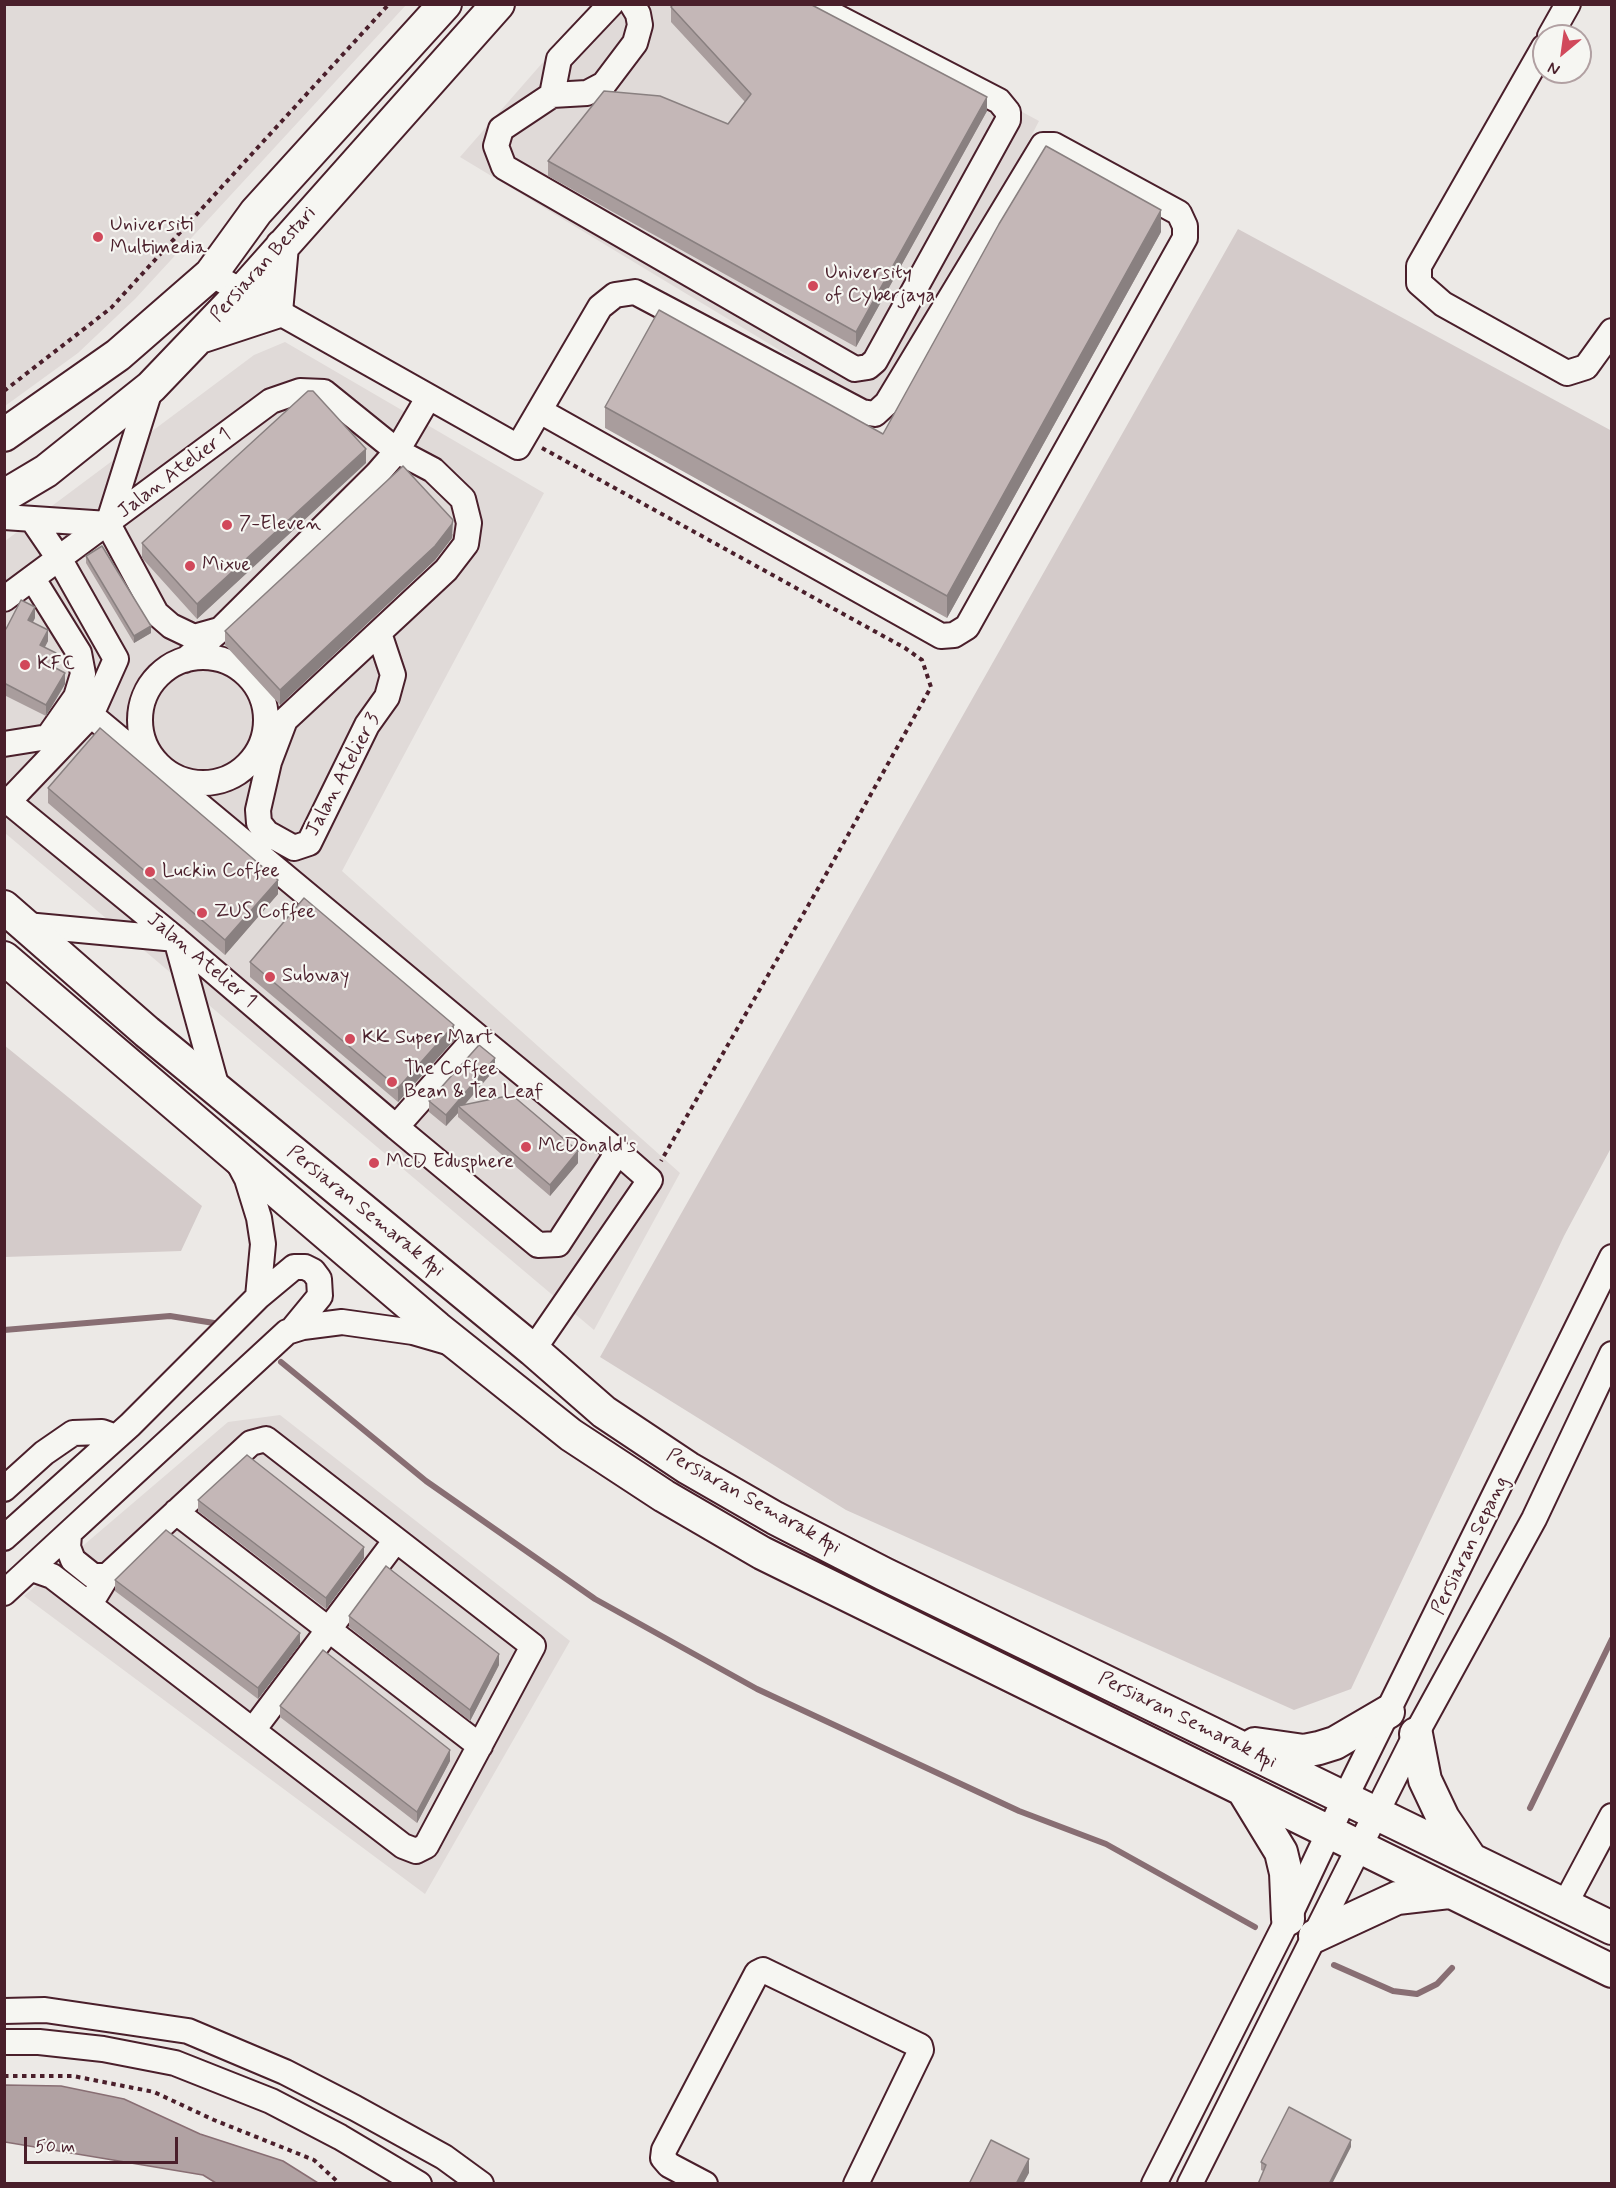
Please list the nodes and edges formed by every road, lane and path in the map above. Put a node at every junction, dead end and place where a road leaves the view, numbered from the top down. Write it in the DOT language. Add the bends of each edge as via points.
graph roads {
  1 [pos="389,4"];
  2 [pos="445,4"];
  3 [pos="498,4"];
  4 [pos="611,4"];
  5 [pos="632,4"];
  6 [pos="813,4"];
  7 [pos="1568,4"];
  8 [pos="1557,24"];
  9 [pos="1532,68"];
  10 [pos="552,95"];
  11 [pos="256,212"];
  12 [pos="282,246"];
  13 [pos="211,274"];
  14 [pos="242,292"];
  15 [pos="276,312"];
  16 [pos="146,329"];
  17 [pos="1611,332"];
  18 [pos="199,337"];
  19 [pos="151,387"];
  20 [pos="4,391"];
  21 [pos="324,393"];
  22 [pos="428,398"];
  23 [pos="540,411"];
  24 [pos="4,435"];
  25 [pos="518,447"];
  26 [pos="397,451"];
  27 [pos="4,496"];
  28 [pos="4,517"];
  29 [pos="32,519"];
  30 [pos="108,524"];
  31 [pos="60,560"];
  32 [pos="33,579"];
  33 [pos="4,599"];
  34 [pos="221,629"];
  35 [pos="379,633"];
  36 [pos="185,660"];
  37 [pos="91,715"];
  38 [pos="4,744"];
  39 [pos="7,800"];
  40 [pos="15,916"];
  41 [pos="176,939"];
  42 [pos="4,958"];
  43 [pos="477,1036"];
  44 [pos="218,1092"];
  45 [pos="396,1127"];
  46 [pos="618,1152"];
  47 [pos="234,1156"];
  48 [pos="650,1179"];
  49 [pos="1611,1257"];
  50 [pos="258,1297"];
  51 [pos="292,1330"];
  52 [pos="459,1345"];
  53 [pos="533,1350"];
  54 [pos="1611,1354"];
  55 [pos="116,1437"];
  56 [pos="4,1489"];
  57 [pos="176,1512"];
  58 [pos="69,1535"];
  59 [pos="4,1538"];
  60 [pos="396,1540"];
  61 [pos="32,1569"];
  62 [pos="106,1576"];
  63 [pos="4,1593"];
  64 [pos="90,1604"];
  65 [pos="327,1631"];
  66 [pos="1388,1712"];
  67 [pos="253,1730"];
  68 [pos="1416,1734"];
  69 [pos="1228,1741"];
  70 [pos="480,1746"];
  71 [pos="1245,1792"];
  72 [pos="1345,1798"];
  73 [pos="1377,1814"];
  74 [pos="1611,1816"];
  75 [pos="1328,1834"];
  76 [pos="1359,1849"];
  77 [pos="1471,1860"];
  78 [pos="1449,1892"];
  79 [pos="1564,1905"];
  80 [pos="1288,1919"];
  81 [pos="1608,1919"];
  82 [pos="1315,1936"];
  83 [pos="1611,1971"];
  84 [pos="4,2011"];
  85 [pos="4,2042"];
  86 [pos="4,2076"];
  87 [pos="340,2184"];
  88 [pos="419,2184"];
  89 [pos="481,2184"];
  90 [pos="705,2184"];
  91 [pos="856,2184"];
  92 [pos="1154,2184"];
  93 [pos="1190,2184"];
  1 -- 20 [label="path" via="111,308"];
  2 -- 11 [label="main road, Persiaran Bestari"];
  3 -- 12 [label="main road, Persiaran Bestari"];
  4 -- 10 [label="street" via="559,59"];
  5 -- 10 [label="street" via="640,25 635,43 604,84 587,93"];
  6 -- 10 [label="street" via="999,101 1008,112 1008,120 875,361 867,367 855,369 504,167 496,147 501,129"];
  7 -- 8 [label="street"];
  9 -- 17 [label="street" via="1419,266 1419,283 1443,304 1567,373 1586,367"];
  11 -- 13 [label="main road, Persiaran Bestari"];
  11 -- 16 [label="main road, Persiaran Bestari" via="220,243"];
  12 -- 14 [label="main road, Persiaran Bestari"];
  12 -- 15 [label="main road"];
  13 -- 14 [label="street"];
  13 -- 16 [label="main road, Persiaran Bestari"];
  14 -- 15 [label="street"];
  14 -- 18 [label="main road, Persiaran Bestari"];
  15 -- 18 [label="main road"];
  15 -- 22 [label="street"];
  16 -- 24 [label="main road, Persiaran Bestari" via="118,355"];
  18 -- 19 [label="main road, Persiaran Bestari"];
  19 -- 27 [label="main road, Persiaran Bestari" via="46,471"];
  19 -- 30 [label="street"];
  21 -- 26 [label="street, Jalan Atelier 3"];
  21 -- 30 [label="street, Jalan Atelier 1" via="300,390 271,401"];
  22 -- 25 [label="street"];
  22 -- 26 [label="street"];
  23 -- 23 [label="street" via="941,636 954,635 972,617 1185,238 1185,226 1179,213 1054,145 1043,145 887,403 875,414 862,412 635,292 615,295 600,307"];
  23 -- 25 [label="street"];
  25 -- 48 [label="path" via="545,448 905,648 922,660 931,687"];
  26 -- 34 [label="street"];
  26 -- 35 [label="street, Jalan Atelier 3" via="433,470 463,499 470,523 466,544 447,570"];
  28 -- 29 [label="street"];
  29 -- 30 [label="street"];
  29 -- 31 [label="street"];
  30 -- 31 [label="street, Jalan Atelier 1"];
  30 -- 34 [label="street" via="156,613 194,637"];
  31 -- 32 [label="street, Jalan Atelier 1"];
  31 -- 37 [label="street" via="116,659"];
  32 -- 33 [label="street, Jalan Atelier 1"];
  32 -- 38 [label="street" via="79,653 83,674 76,697 48,737"];
  34 -- 36 [label="street"];
  35 -- 35 [label="street, Jalan Atelier 3" via="393,675 387,697 367,725 309,843 294,848 267,833 259,823 258,810 269,762 285,720"];
  36 -- 36 [label="street" via="205,657 225,661 244,672 258,688 266,709 266,730 259,751 246,768 228,779 186,781 153,759 144,741 140,721 143,701 152,683 166,669"];
  37 -- 39 [label="street"];
  37 -- 43 [label="street"];
  39 -- 41 [label="street, Jalan Atelier 1"];
  40 -- 41 [label="street"];
  40 -- 44 [label="main road, Persiaran Semarak Api"];
  41 -- 44 [label="street"];
  41 -- 45 [label="street, Jalan Atelier 1"];
  42 -- 47 [label="main road, Persiaran Semarak Api"];
  43 -- 45 [label="street"];
  43 -- 46 [label="street"];
  44 -- 53 [label="main road, Persiaran Semarak Api"];
  45 -- 46 [label="street, Jalan Atelier 1" via="538,1245 558,1244"];
  46 -- 48 [label="street"];
  47 -- 50 [label="street" via="248,1179 259,1218 263,1244"];
  47 -- 52 [label="main road, Persiaran Semarak Api"];
  48 -- 53 [label="street"];
  49 -- 66 [label="street, Persiaran Sepang"];
  50 -- 51 [label="street" via="294,1267 313,1271 319,1279 320,1296"];
  50 -- 55 [label="street"];
  51 -- 52 [label="street" via="342,1322 413,1332"];
  51 -- 58 [label="street"];
  52 -- 71 [label="main road, Persiaran Semarak Api" via="572,1435 664,1496 762,1553"];
  53 -- 69 [label="main road, Persiaran Semarak Api" via="604,1412 688,1468 775,1518"];
  54 -- 68 [label="street, Persiaran Sepang" via="1534,1519"];
  55 -- 56 [label="street" via="102,1432 73,1432"];
  55 -- 59 [label="street"];
  57 -- 60 [label="street" via="251,1443 266,1439"];
  57 -- 62 [label="street"];
  57 -- 65 [label="street"];
  58 -- 61 [label="street"];
  58 -- 62 [label="street" via="73,1560 93,1576"];
  60 -- 65 [label="street"];
  60 -- 70 [label="street" via="533,1646"];
  61 -- 63 [label="street"];
  61 -- 64 [label="street" via="52,1576"];
  62 -- 64 [label="street"];
  64 -- 67 [label="street"];
  65 -- 67 [label="street"];
  65 -- 70 [label="street"];
  66 -- 69 [label="main road" via="1335,1743 1304,1751"];
  66 -- 72 [label="street, Persiaran Sepang"];
  67 -- 70 [label="street" via="403,1846 416,1851 426,1846"];
  68 -- 73 [label="street, Persiaran Sepang"];
  68 -- 77 [label="main road" via="1425,1780 1443,1818"];
  69 -- 72 [label="main road, Persiaran Semarak Api"];
  71 -- 75 [label="main road, Persiaran Semarak Api"];
  71 -- 80 [label="main road" via="1281,1852"];
  72 -- 73 [label="main road, Persiaran Semarak Api"];
  72 -- 75 [label="street, Persiaran Sepang"];
  73 -- 76 [label="street, Persiaran Sepang"];
  73 -- 77 [label="main road, Persiaran Semarak Api"];
  74 -- 79 [label="street"];
  75 -- 76 [label="main road, Persiaran Semarak Api"];
  75 -- 80 [label="street, Persiaran Sepang"];
  76 -- 78 [label="main road, Persiaran Semarak Api"];
  76 -- 82 [label="street, Persiaran Sepang"];
  77 -- 79 [label="main road, Persiaran Semarak Api"];
  78 -- 82 [label="main road" via="1397,1898"];
  78 -- 83 [label="main road, Persiaran Semarak Api"];
  79 -- 81 [label="main road, Persiaran Semarak Api"];
  80 -- 92 [label="street, Persiaran Sepang"];
  82 -- 93 [label="street, Persiaran Sepang"];
  84 -- 89 [label="street" via="45,2010 188,2031 285,2072 345,2103 444,2157"];
  85 -- 88 [label="street" via="103,2049 175,2063 271,2102"];
  86 -- 87 [label="path" via="73,2076 154,2092 314,2160"];
  90 -- 91 [label="street" via="669,2165 663,2158 664,2150 757,1973 763,1970 920,2046"];
}
